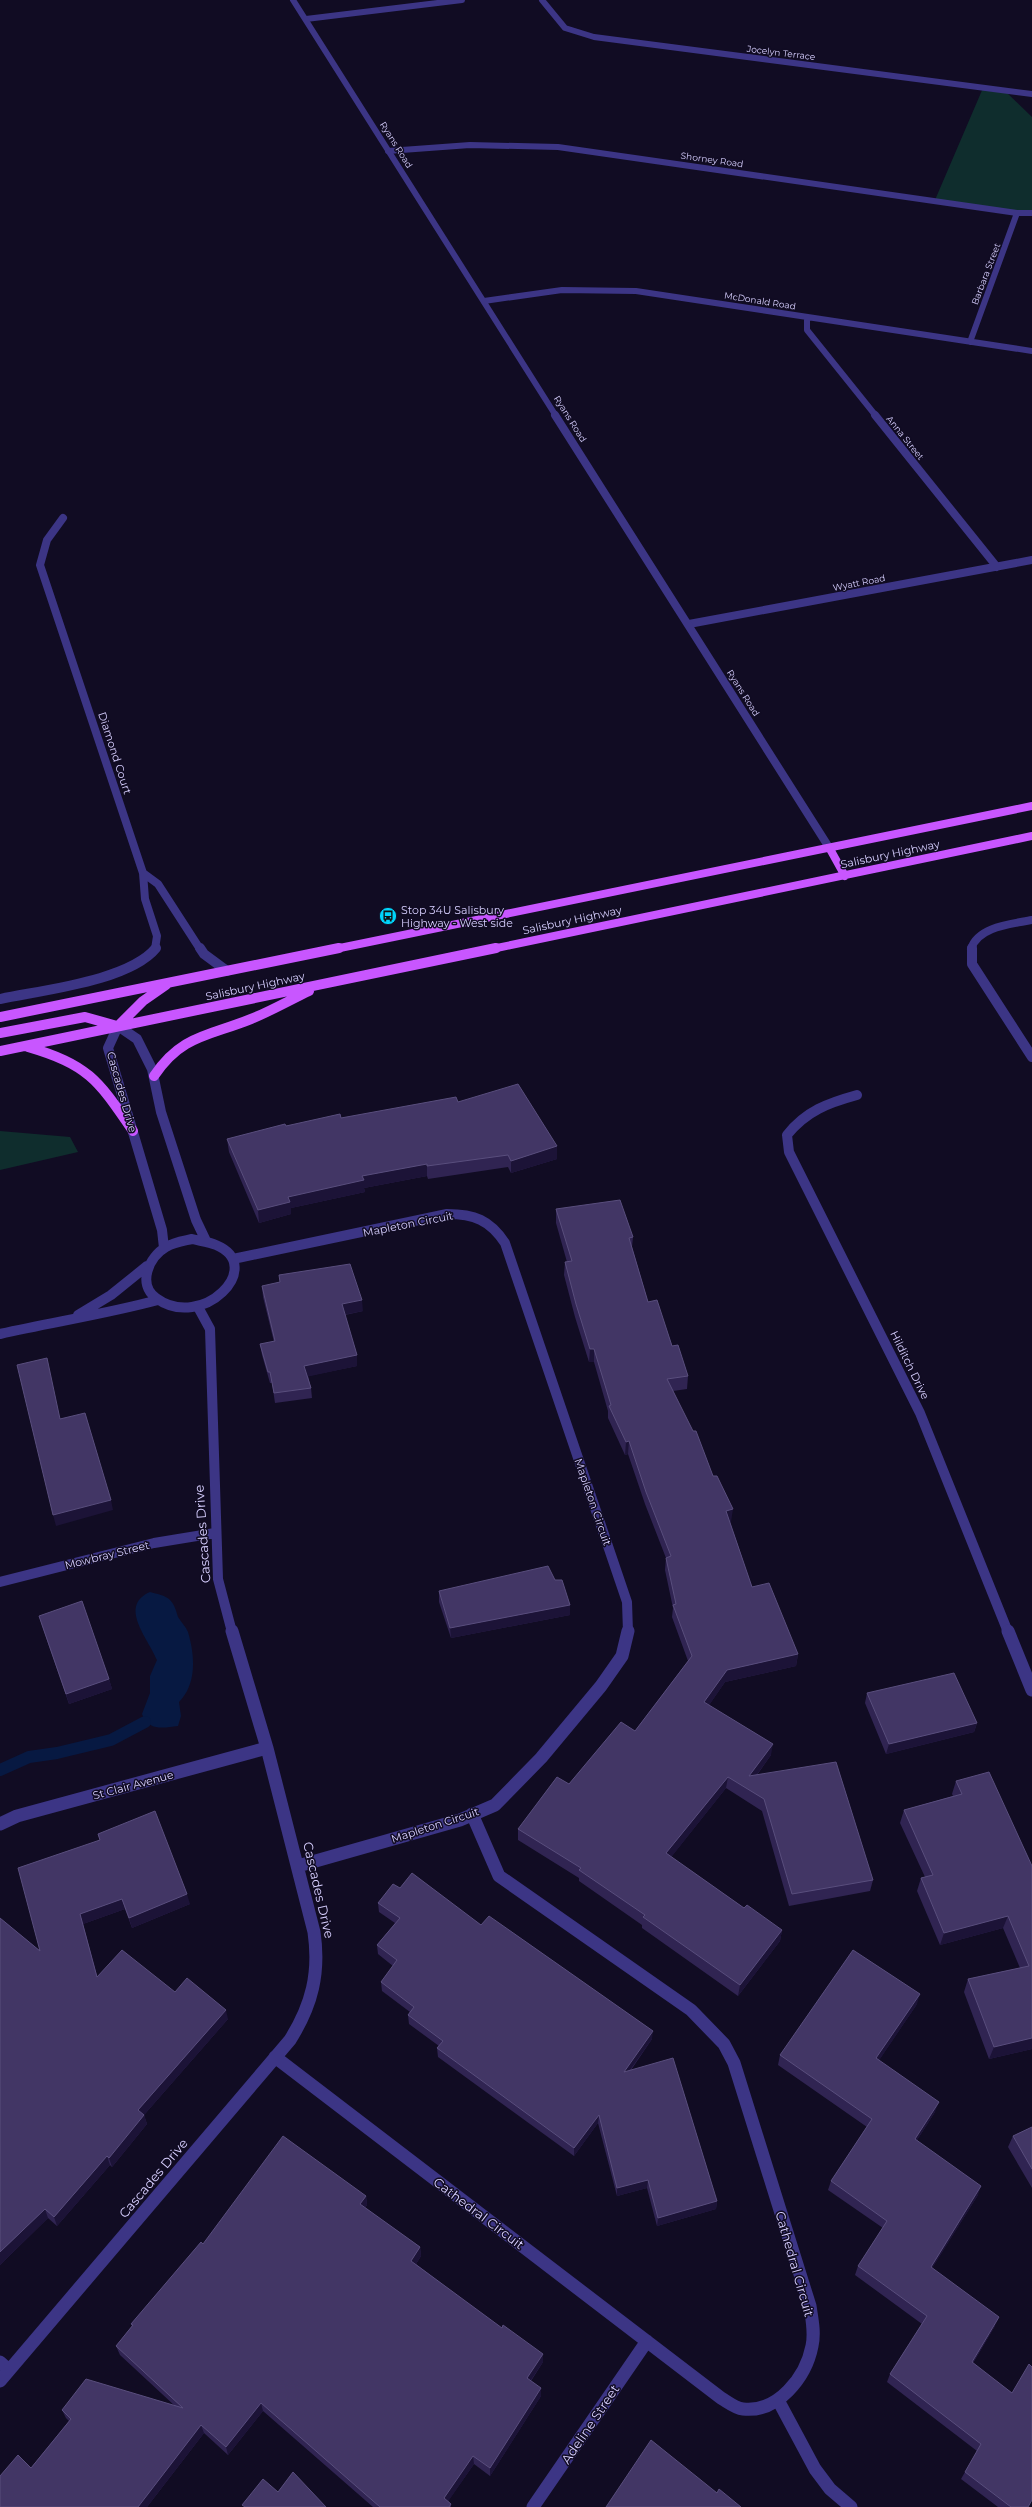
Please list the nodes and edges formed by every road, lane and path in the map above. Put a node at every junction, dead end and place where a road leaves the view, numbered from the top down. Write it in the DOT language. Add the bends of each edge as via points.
graph roads {
  1 [pos="293,0"];
  2 [pos="462,0"];
  3 [pos="542,0"];
  4 [pos="306,19"];
  5 [pos="1032,94"];
  6 [pos="388,151"];
  7 [pos="1017,213"];
  8 [pos="1032,213"];
  9 [pos="484,301"];
  10 [pos="808,317"];
  11 [pos="970,342"];
  12 [pos="1032,351"];
  13 [pos="63,518"];
  14 [pos="1032,560"];
  15 [pos="997,567"];
  16 [pos="689,624"];
  17 [pos="1032,806"];
  18 [pos="1032,836"];
  19 [pos="830,849"];
  20 [pos="143,873"];
  21 [pos="844,876"];
  22 [pos="1032,920"];
  23 [pos="227,971"];
  24 [pos="170,982"];
  25 [pos="323,984"];
  26 [pos="0,999"];
  27 [pos="0,1017"];
  28 [pos="118,1026"];
  29 [pos="0,1033"];
  30 [pos="25,1046"];
  31 [pos="0,1051"];
  32 [pos="1032,1057"];
  33 [pos="154,1076"];
  34 [pos="857,1095"];
  35 [pos="133,1131"];
  36 [pos="206,1241"];
  37 [pos="164,1248"];
  38 [pos="233,1259"];
  39 [pos="148,1266"];
  40 [pos="158,1300"];
  41 [pos="198,1307"];
  42 [pos="74,1317"];
  43 [pos="0,1334"];
  44 [pos="215,1533"];
  45 [pos="0,1582"];
  46 [pos="1032,1690"];
  47 [pos="267,1748"];
  48 [pos="472,1814"];
  49 [pos="0,1824"];
  50 [pos="298,1866"];
  51 [pos="275,2057"];
  52 [pos="647,2340"];
  53 [pos="5,2366"];
  54 [pos="0,2381"];
  55 [pos="778,2400"];
  56 [pos="533,2507"];
  57 [pos="851,2507"];
  1 -- 4 [label="street, Ryans Road"];
  2 -- 4 [label="street"];
  3 -- 5 [label="street, Jocelyn Terrace" via="565,28 594,37"];
  4 -- 6 [label="street, Ryans Road"];
  6 -- 7 [label="street, Shorney Road" via="470,145 558,147"];
  6 -- 9 [label="street, Ryans Road"];
  7 -- 8 [label="street, Shorney Road"];
  7 -- 11 [label="street, Barbara Street"];
  9 -- 10 [label="street, McDonald Road" via="562,290 636,291"];
  9 -- 16 [label="street, Ryans Road"];
  10 -- 11 [label="street, McDonald Road"];
  10 -- 15 [label="street, Anna Street" via="807,330"];
  11 -- 12 [label="street, McDonald Road"];
  13 -- 20 [label="street, Diamond Court" via="47,540 40,565"];
  14 -- 15 [label="street, Wyatt Road"];
  15 -- 16 [label="street, Wyatt Road"];
  16 -- 19 [label="street, Ryans Road"];
  17 -- 19 [label="main road, Salisbury Highway"];
  18 -- 21 [label="main road, Salisbury Highway"];
  19 -- 21 [label="main road"];
  19 -- 23 [label="main road, Salisbury Highway"];
  20 -- 23 [label="street" via="158,884 204,954"];
  20 -- 26 [label="street, Diamond Court" via="146,903 157,934 157,947 146,959 120,972"];
  21 -- 25 [label="main road, Salisbury Highway"];
  22 -- 32 [label="street" via="983,933 973,942 969,953 972,964"];
  23 -- 24 [label="main road, Salisbury Highway"];
  24 -- 27 [label="main road, Salisbury Highway"];
  24 -- 28 [label="main road" via="143,1001"];
  25 -- 28 [label="main road, Salisbury Highway"];
  25 -- 33 [label="main road" via="242,1022 194,1038 170,1053"];
  28 -- 29 [label="main road" via="85,1017"];
  28 -- 30 [label="main road, Salisbury Highway"];
  28 -- 33 [label="street" via="136,1039"];
  28 -- 35 [label="street, Cascades Drive" via="108,1048"];
  30 -- 31 [label="main road, Salisbury Highway"];
  30 -- 35 [label="main road" via="58,1054 88,1071 98,1080"];
  33 -- 36 [label="street" via="161,1112 196,1220"];
  34 -- 46 [label="street, Hilditch Drive" via="810,1110 797,1120 787,1135 789,1152 920,1413"];
  35 -- 37 [label="street, Cascades Drive" via="162,1230"];
  36 -- 37 [label="street" via="192,1239"];
  36 -- 38 [label="street" via="217,1244"];
  37 -- 39 [label="street" via="154,1256"];
  38 -- 41 [label="street" via="235,1278 230,1288 222,1296"];
  38 -- 48 [label="street, Mapleton Circuit" via="447,1214 466,1214 484,1219 496,1228 505,1243 627,1602 629,1633 622,1657 606,1680 514,1787 495,1805"];
  39 -- 40 [label="street" via="146,1284"];
  39 -- 42 [label="street" via="111,1295"];
  40 -- 41 [label="street" via="177,1307"];
  40 -- 42 [label="street" via="100,1315"];
  41 -- 44 [label="street, Cascades Drive" via="210,1329"];
  42 -- 43 [label="street"];
  44 -- 45 [label="street, Mowbray Street" via="154,1543"];
  44 -- 47 [label="street, Cascades Drive" via="218,1579"];
  47 -- 49 [label="street, St Clair Avenue" via="17,1816"];
  47 -- 50 [label="street, Cascades Drive"];
  48 -- 50 [label="street, Mapleton Circuit"];
  48 -- 55 [label="street, Cathedral Circuit" via="499,1876 691,2010 724,2044 734,2063 810,2306 813,2328 812,2346 806,2366 795,2383"];
  50 -- 51 [label="street, Cascades Drive" via="318,1947 316,1984 310,2005 300,2025"];
  51 -- 52 [label="street, Cathedral Circuit"];
  51 -- 53 [label="street, Cascades Drive"];
  52 -- 55 [label="street, Cathedral Circuit" via="721,2398 742,2409 763,2409"];
  52 -- 56 [label="street, Adeline Street"];
  53 -- 54 [label="street, Cascades Drive"];
  55 -- 57 [label="street" via="815,2469 830,2489"];
}
